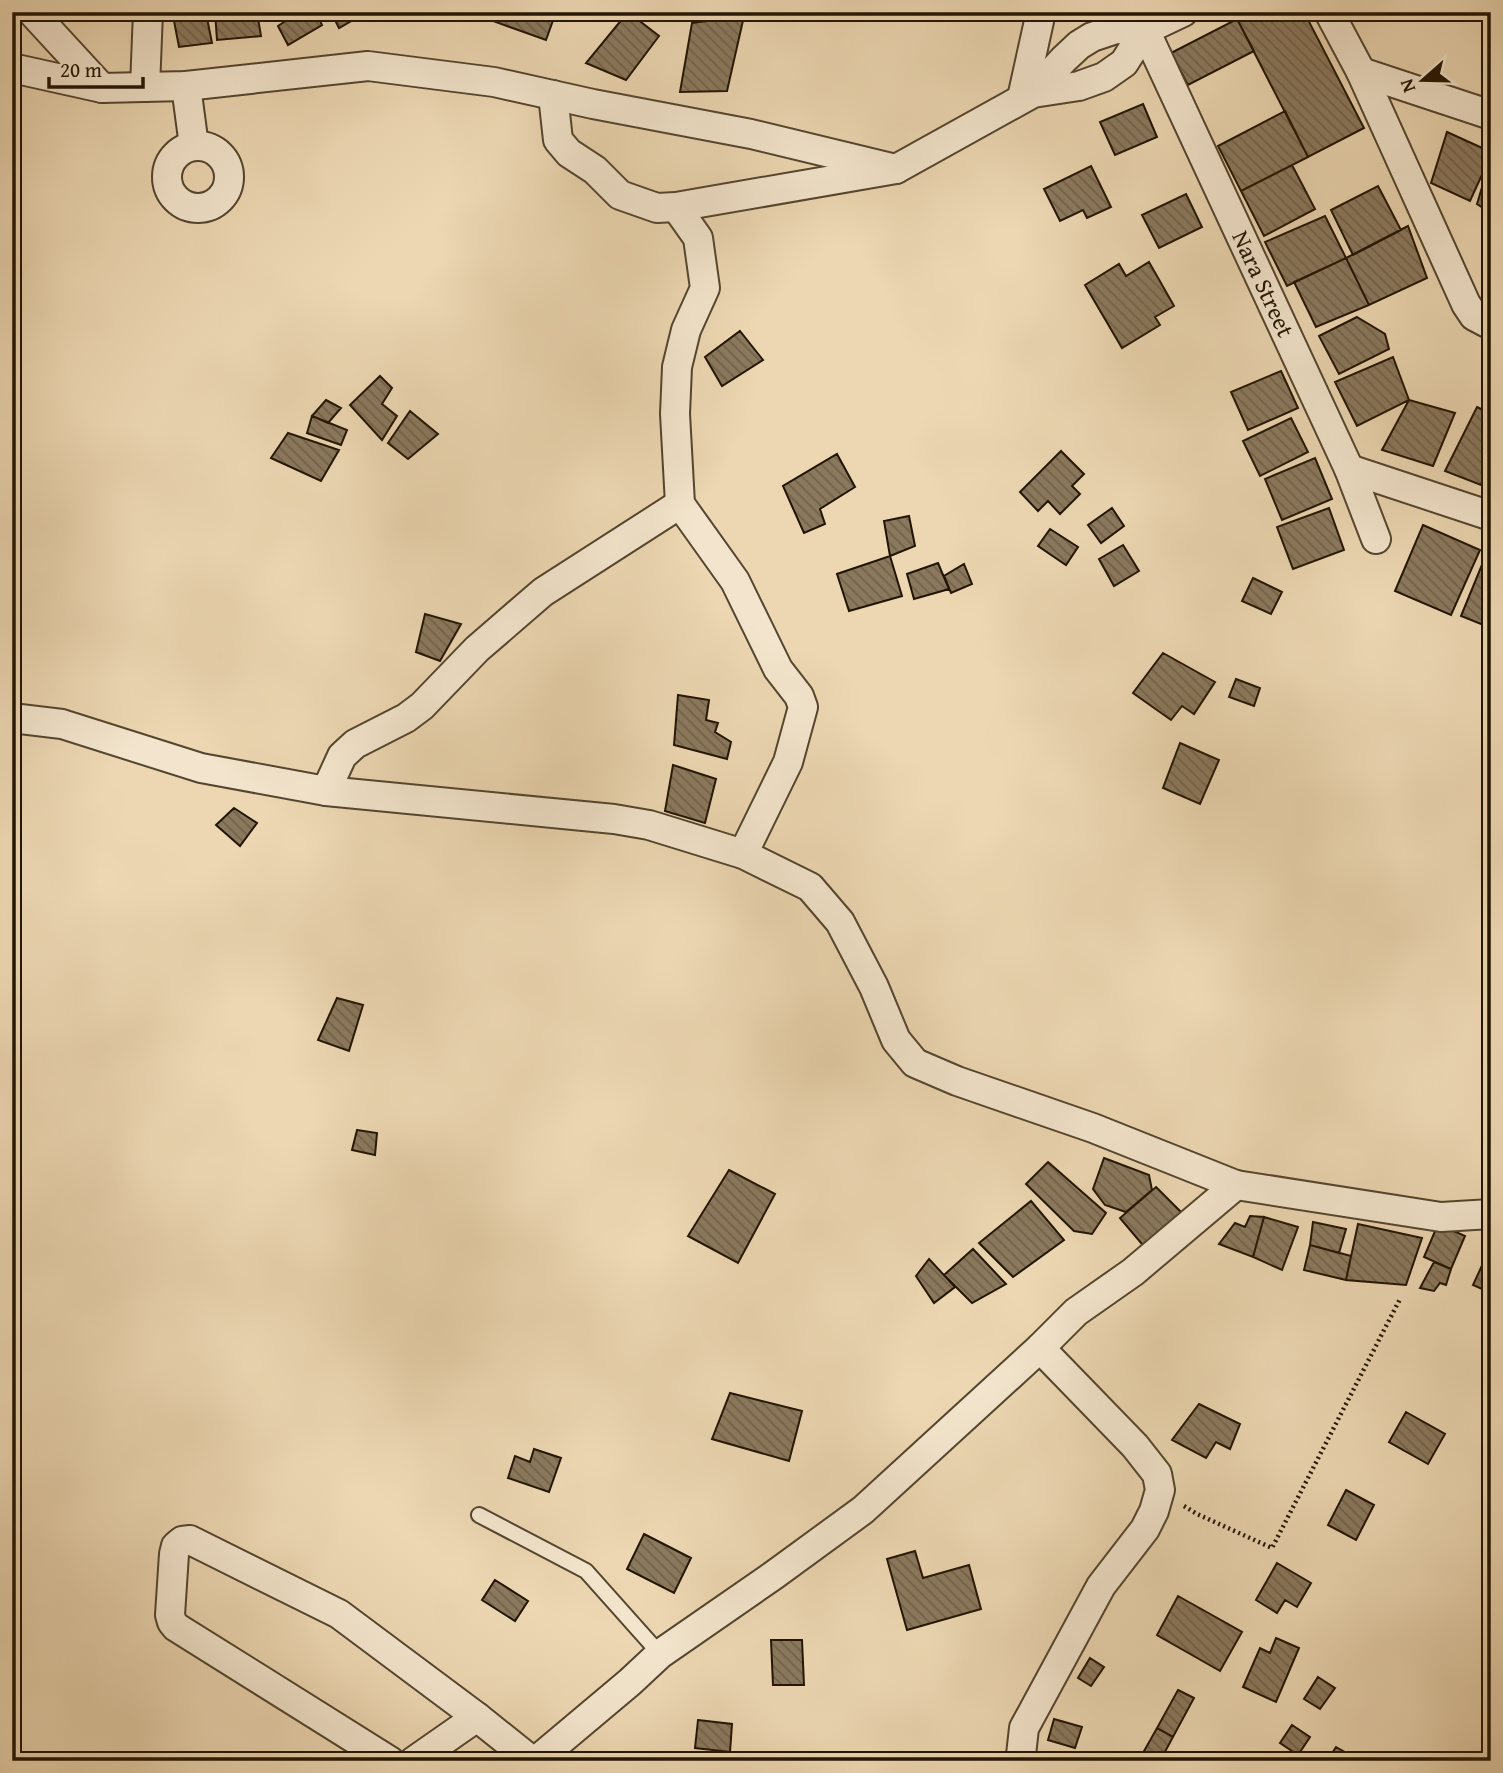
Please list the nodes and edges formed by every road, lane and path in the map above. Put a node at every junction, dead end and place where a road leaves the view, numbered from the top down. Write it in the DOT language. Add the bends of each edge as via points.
graph roads {
  1 [pos="32,12"];
  2 [pos="148,12"];
  3 [pos="1041,12"];
  4 [pos="1184,12"];
  5 [pos="1329,12"];
  6 [pos="1145,30"];
  7 [pos="12,68"];
  8 [pos="1361,72"];
  9 [pos="186,86"];
  10 [pos="145,87"];
  11 [pos="102,88"];
  12 [pos="553,95"];
  13 [pos="1027,96"];
  14 [pos="1491,115"];
  15 [pos="194,146"];
  16 [pos="896,169"];
  17 [pos="676,207"];
  18 [pos="1491,325"];
  19 [pos="1349,468"];
  20 [pos="680,504"];
  21 [pos="1491,516"];
  22 [pos="1376,539"];
  23 [pos="12,718"];
  24 [pos="326,790"];
  25 [pos="743,853"];
  26 [pos="1236,1185"];
  27 [pos="1491,1214"];
  28 [pos="1399,1298"];
  29 [pos="1040,1348"];
  30 [pos="1160,1490"];
  31 [pos="479,1515"];
  32 [pos="660,1654"];
  33 [pos="477,1717"];
  34 [pos="390,1761"];
  35 [pos="414,1761"];
  36 [pos="534,1761"];
  37 [pos="1022,1761"];
  1 -- 11 [label="street"];
  2 -- 10 [label="street"];
  3 -- 13 [label="street"];
  4 -- 6 [label="street"];
  5 -- 8 [label="street"];
  6 -- 13 [label="street" via="1116,29 1092,37"];
  6 -- 13 [label="street" via="1125,63 1104,77"];
  6 -- 19 [label="street, Nara Street"];
  7 -- 11 [label="street"];
  8 -- 14 [label="street"];
  8 -- 18 [label="street" via="1466,304 1474,316"];
  9 -- 10 [label="street"];
  9 -- 12 [label="street" via="368,66 494,82"];
  9 -- 15 [label="street"];
  10 -- 11 [label="street"];
  12 -- 16 [label="street" via="751,134"];
  12 -- 17 [label="street" via="558,140 569,153 620,195 657,208"];
  13 -- 16 [label="street"];
  16 -- 17 [label="street"];
  17 -- 20 [label="street" via="698,238 705,288 686,330 677,367"];
  19 -- 21 [label="street"];
  19 -- 22 [label="street, Nara Street"];
  20 -- 24 [label="street" via="543,592 477,649 422,706 355,744 342,756"];
  20 -- 25 [label="street" via="735,581 778,669 803,708 788,762"];
  23 -- 24 [label="street" via="62,724 201,768"];
  24 -- 25 [label="street" via="614,819"];
  25 -- 26 [label="street" via="810,887 841,922 896,1040 915,1063"];
  26 -- 27 [label="street" via="1441,1217"];
  26 -- 29 [label="street" via="1133,1272 1076,1312"];
  28 -- 30 [label="path" via="1272,1548 1196,1514"];
  29 -- 30 [label="street" via="1135,1446 1157,1474"];
  29 -- 32 [label="street" via="863,1510"];
  30 -- 37 [label="street" via="1145,1529 1101,1586 1024,1728"];
  31 -- 32 [label="lane" via="586,1571"];
  32 -- 36 [label="street"];
  33 -- 34 [label="street" via="340,1614 190,1540 176,1546 170,1615 176,1627"];
  33 -- 35 [label="street"];
  33 -- 36 [label="street"];
}
